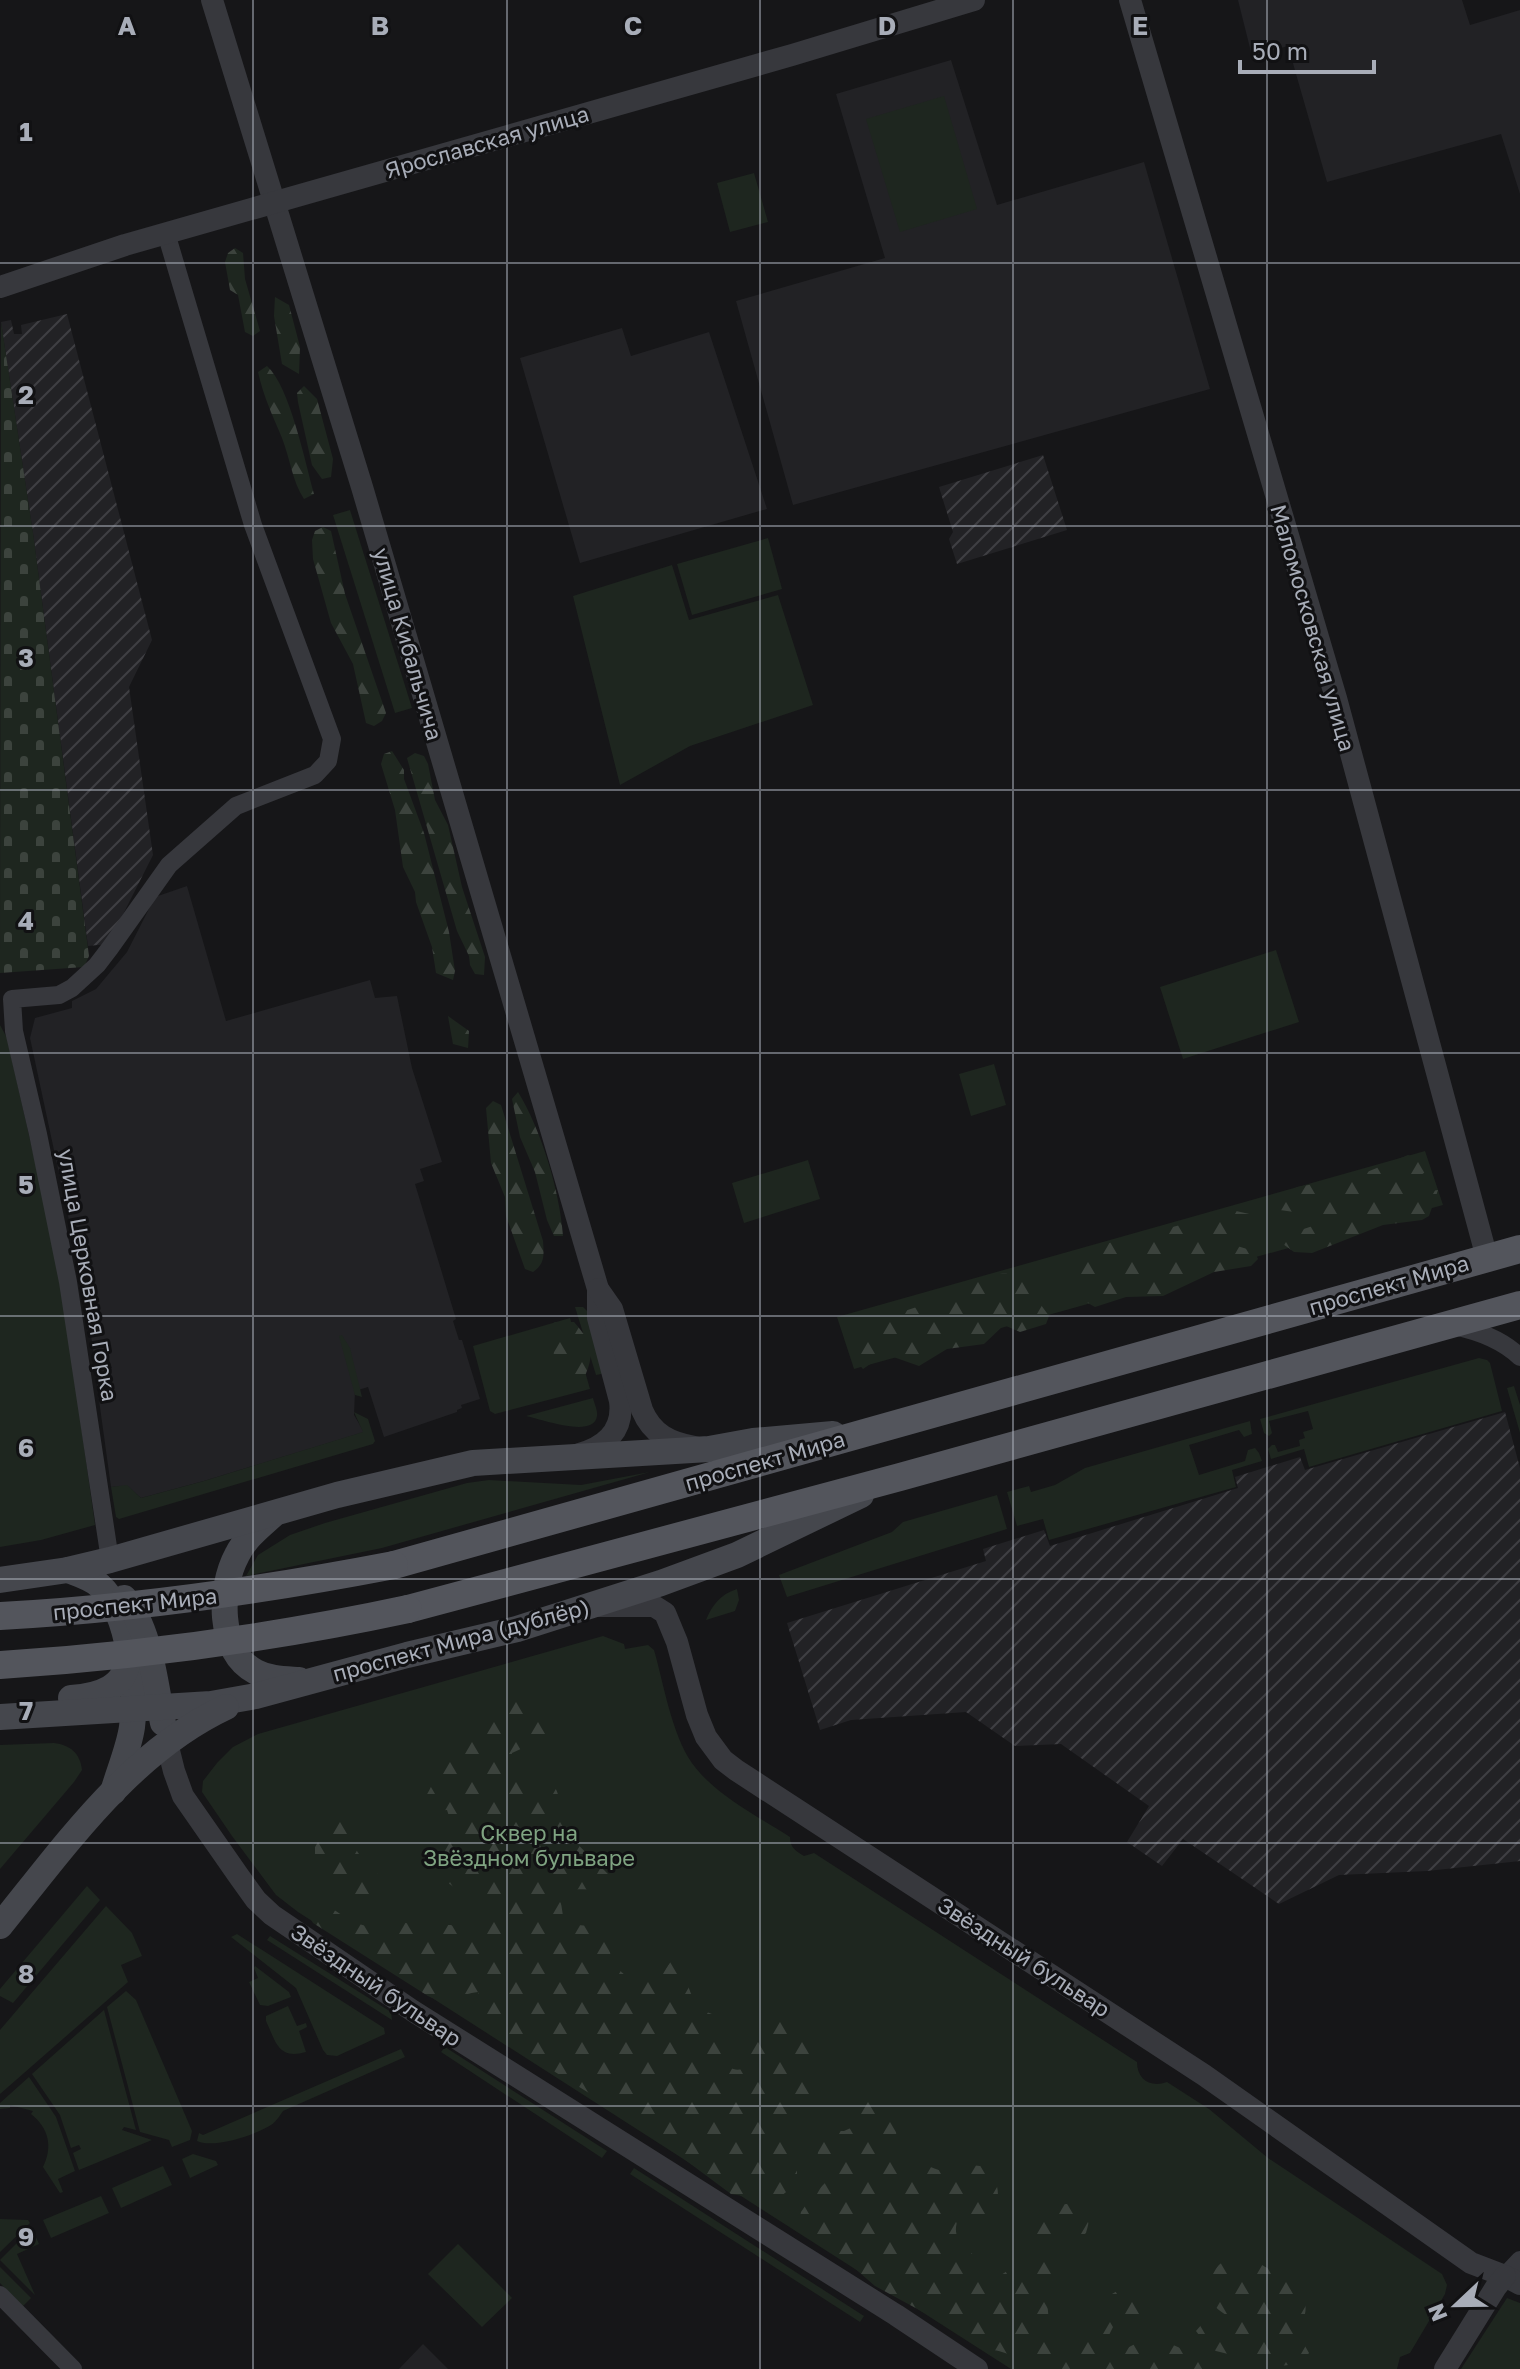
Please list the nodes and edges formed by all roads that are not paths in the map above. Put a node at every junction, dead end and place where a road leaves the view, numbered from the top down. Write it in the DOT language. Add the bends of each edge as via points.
graph roads {
  1 [pos="212,0"];
  2 [pos="974,0"];
  3 [pos="1130,0"];
  4 [pos="273,203"];
  5 [pos="166,233"];
  6 [pos="0,287"];
  7 [pos="1520,1249"];
  8 [pos="1487,1258"];
  9 [pos="598,1289"];
  10 [pos="1520,1305"];
  11 [pos="1446,1325"];
  12 [pos="1520,1357"];
  13 [pos="868,1432"];
  14 [pos="709,1449"];
  15 [pos="562,1458"];
  16 [pos="900,1477"];
  17 [pos="277,1511"];
  18 [pos="110,1560"];
  19 [pos="68,1570"];
  20 [pos="0,1581"];
  21 [pos="591,1606"];
  22 [pos="0,1616"];
  23 [pos="128,1655"];
  24 [pos="0,1665"];
  25 [pos="310,1680"];
  26 [pos="256,1696"];
  27 [pos="160,1708"];
  28 [pos="133,1709"];
  29 [pos="7,1716"];
  30 [pos="167,1743"];
  31 [pos="113,1792"];
  32 [pos="0,1926"];
  33 [pos="1515,2273"];
  34 [pos="0,2295"];
  35 [pos="73,2369"];
  36 [pos="977,2369"];
  37 [pos="1445,2369"];
  1 -- 4 [label="street, улица Кибальчича"];
  2 -- 4 [label="street, Ярославская улица"];
  3 -- 8 [label="street, Маломосковская улица" via="1336,698"];
  4 -- 5 [label="street, Ярославская улица"];
  4 -- 9 [label="street, улица Кибальчича"];
  5 -- 6 [label="street, Ярославская улица"];
  5 -- 18 [label="street, улица Церковная Горка" via="253,525 332,739 328,761 315,775 236,806 169,865 97,965 72,988 59,995 12,999 14,1031 66,1270"];
  7 -- 8 [label="main road, проспект Мира"];
  8 -- 13 [label="main road, проспект Мира"];
  9 -- 14 [label="street, улица Кибальчича" via="612,1309 648,1424 670,1440"];
  9 -- 15 [label="street, улица Кибальчича" via="597,1313 621,1416 602,1445"];
  10 -- 11 [label="main road"];
  11 -- 12 [label="street" via="1491,1338"];
  11 -- 16 [label="main road"];
  13 -- 14 [label="main road"];
  13 -- 22 [label="main road, проспект Мира, bridge" via="394,1565 197,1597"];
  14 -- 15 [label="main road"];
  15 -- 17 [label="main road" via="473,1463"];
  16 -- 21 [label="main road, проспект Мира (дублёр)" via="737,1555"];
  16 -- 24 [label="main road, bridge" via="321,1628 90,1659"];
  17 -- 18 [label="main road"];
  17 -- 25 [label="main road" via="244,1544 231,1569 225,1596 228,1631 239,1656 254,1672"];
  18 -- 19 [label="main road"];
  19 -- 20 [label="main road"];
  19 -- 23 [label="main road" via="107,1593 122,1624"];
  19 -- 27 [label="main road" via="110,1585 132,1609 145,1634"];
  21 -- 25 [label="main road, проспект Мира (дублёр)"];
  21 -- 33 [label="street, Звёздный бульвар" via="654,1606 665,1613 706,1737 736,1770 1204,2075 1471,2263"];
  23 -- 28 [label="main road"];
  23 -- 29 [label="main road" via="121,1679 104,1692 44,1701"];
  25 -- 26 [label="main road, проспект Мира (дублёр)"];
  26 -- 27 [label="main road, проспект Мира (дублёр)"];
  26 -- 30 [label="main road" via="208,1715"];
  27 -- 28 [label="main road, проспект Мира (дублёр)"];
  27 -- 30 [label="main road"];
  28 -- 29 [label="main road, проспект Мира (дублёр)"];
  28 -- 31 [label="main road"];
  30 -- 31 [label="main road"];
  30 -- 36 [label="street, Звёздный бульвар" via="183,1796 272,1915 413,2011"];
  31 -- 32 [label="main road"];
  33 -- 37 [label="street" via="1496,2287"];
  34 -- 35 [label="street"];
}
